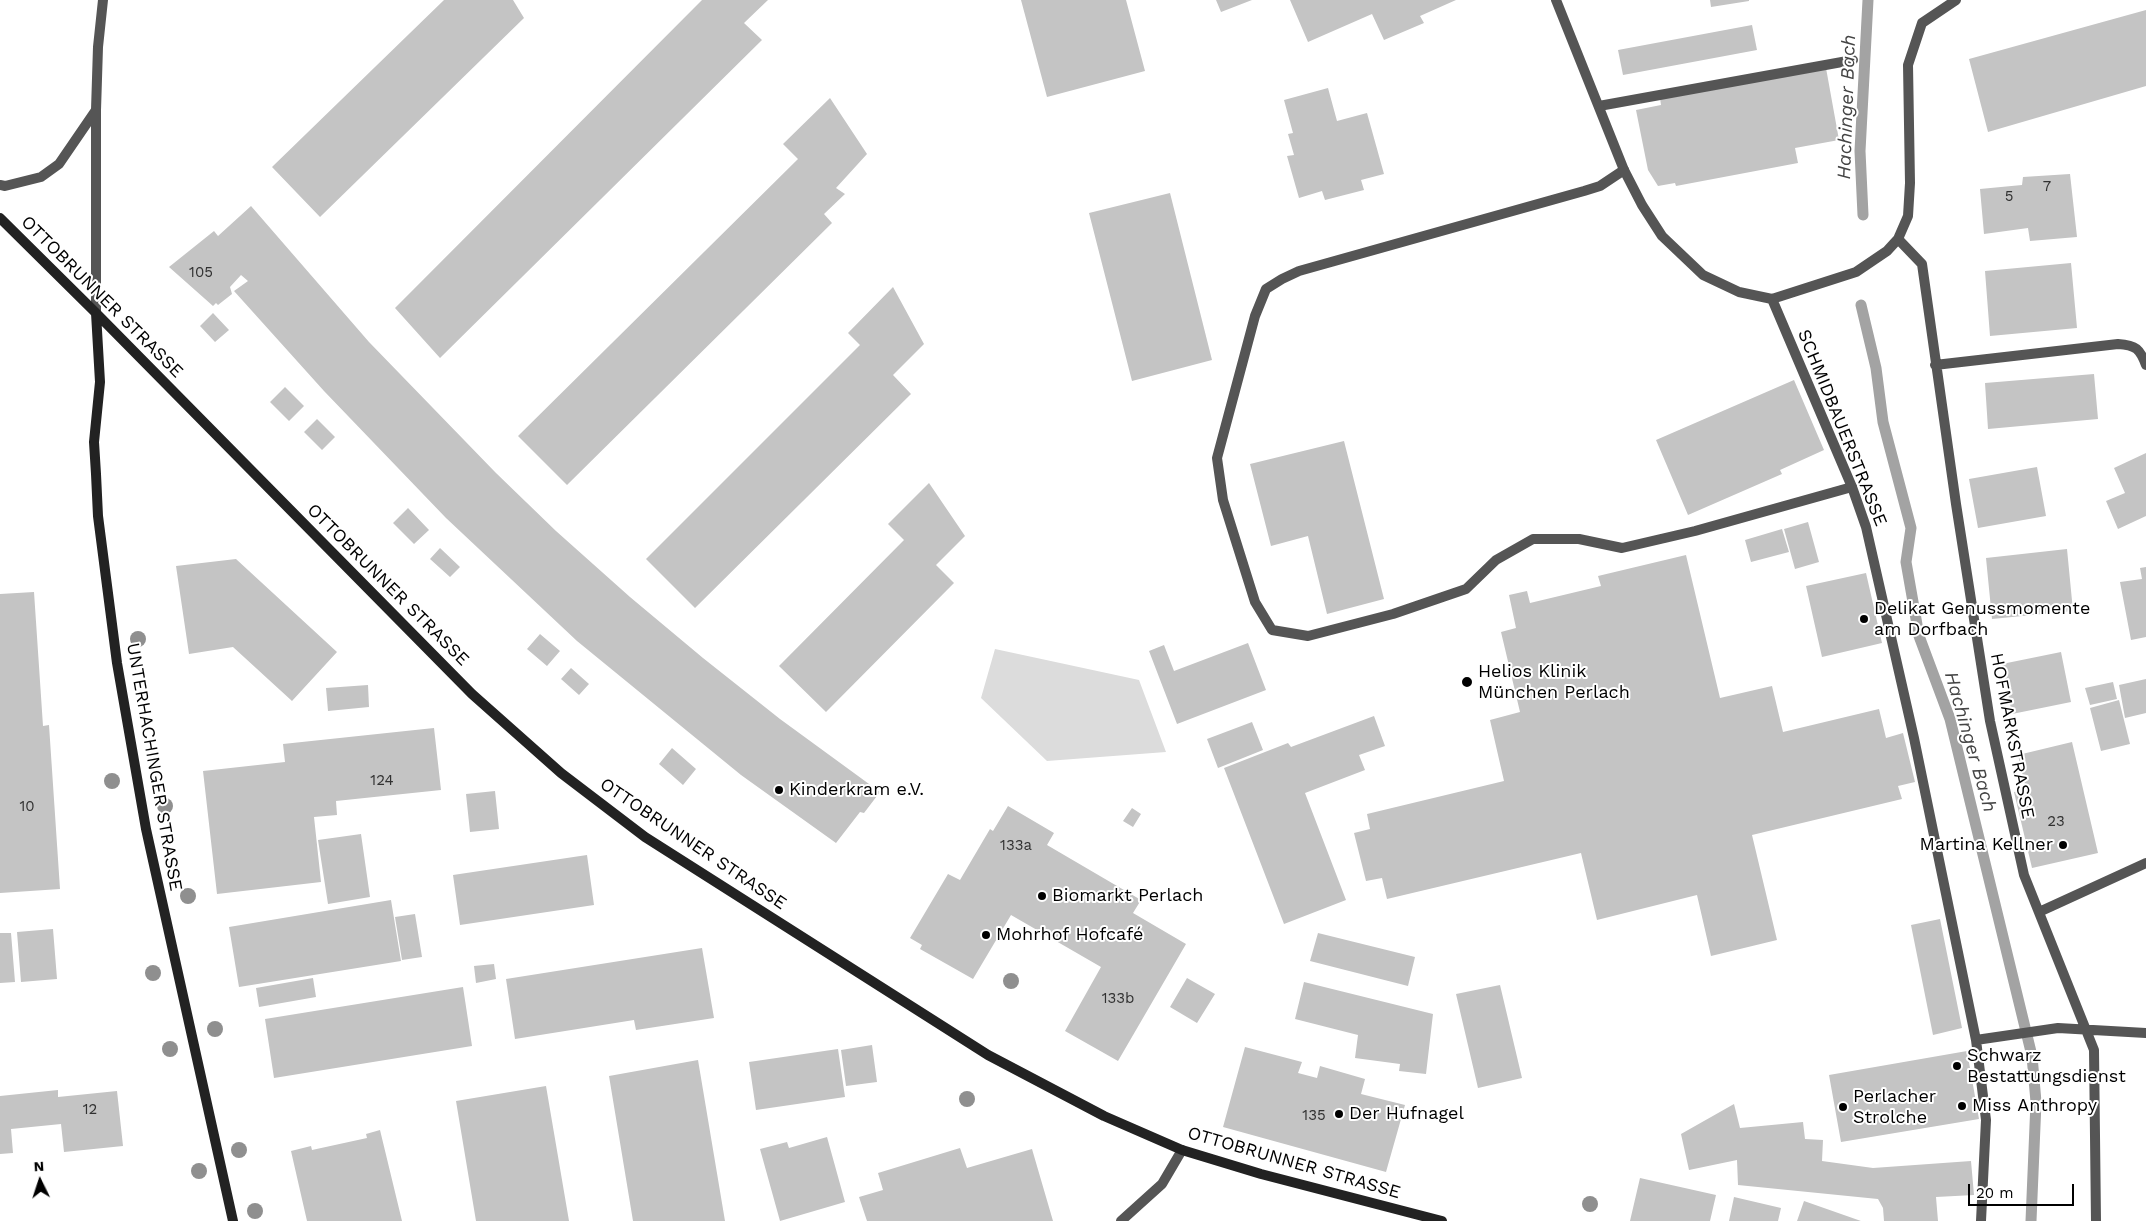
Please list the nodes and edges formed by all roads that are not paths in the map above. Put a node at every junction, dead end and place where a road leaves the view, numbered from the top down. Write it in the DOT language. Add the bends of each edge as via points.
graph roads {
  1 [pos="103,0"];
  2 [pos="1556,0"];
  3 [pos="1956,0"];
  4 [pos="1853,60"];
  5 [pos="1599,106"];
  6 [pos="96,110"];
  7 [pos="1624,170"];
  8 [pos="0,185"];
  9 [pos="0,218"];
  10 [pos="1898,239"];
  11 [pos="1772,299"];
  12 [pos="96,313"];
  13 [pos="1936,365"];
  14 [pos="2146,365"];
  15 [pos="1852,487"];
  16 [pos="2146,863"];
  17 [pos="2039,912"];
  18 [pos="2086,1030"];
  19 [pos="2146,1033"];
  20 [pos="1976,1040"];
  21 [pos="1182,1150"];
  22 [pos="233,1221"];
  23 [pos="1121,1221"];
  24 [pos="1442,1221"];
  25 [pos="1981,1221"];
  26 [pos="2096,1221"];
  1 -- 6 [label="street"];
  2 -- 5 [label="street"];
  3 -- 10 [label="street" via="1922,23 1908,65 1910,184 1908,216"];
  4 -- 5 [label="street"];
  5 -- 7 [label="street"];
  6 -- 8 [label="street" via="59,164 41,177"];
  6 -- 12 [label="street"];
  7 -- 11 [label="street" via="1662,236 1704,275 1739,292"];
  7 -- 15 [label="street" via="1584,192 1299,271 1266,289 1255,316 1217,458 1223,500 1252,593 1272,630 1308,636 1393,614 1466,589 1496,560 1533,539 1579,540 1622,548"];
  9 -- 12 [label="main road, OTTOBRUNNER STRASSE"];
  10 -- 11 [label="street" via="1856,272"];
  10 -- 13 [label="street, HOFMARKSTRASSE" via="1922,264"];
  11 -- 15 [label="street, SCHMIDBAUERSTRASSE"];
  12 -- 21 [label="main road, OTTOBRUNNER STRASSE" via="472,694 561,774 645,836 988,1055 1104,1116"];
  12 -- 22 [label="main road, UNTERHACHINGER STRASSE" via="100,382 94,442 98,516 117,663 146,829"];
  13 -- 14 [label="street" via="2132,344"];
  13 -- 17 [label="street, HOFMARKSTRASSE" via="1990,721 2024,875"];
  15 -- 20 [label="street, SCHMIDBAUERSTRASSE" via="1866,527 1912,728"];
  16 -- 17 [label="street"];
  17 -- 18 [label="street, HOFMARKSTRASSE"];
  18 -- 19 [label="street"];
  18 -- 20 [label="street" via="2058,1028"];
  18 -- 26 [label="street, HOFMARKSTRASSE" via="2094,1050"];
  20 -- 25 [label="street, SCHMIDBAUERSTRASSE" via="1986,1120"];
  21 -- 23 [label="street" via="1162,1184"];
  21 -- 24 [label="main road, OTTOBRUNNER STRASSE"];
}
